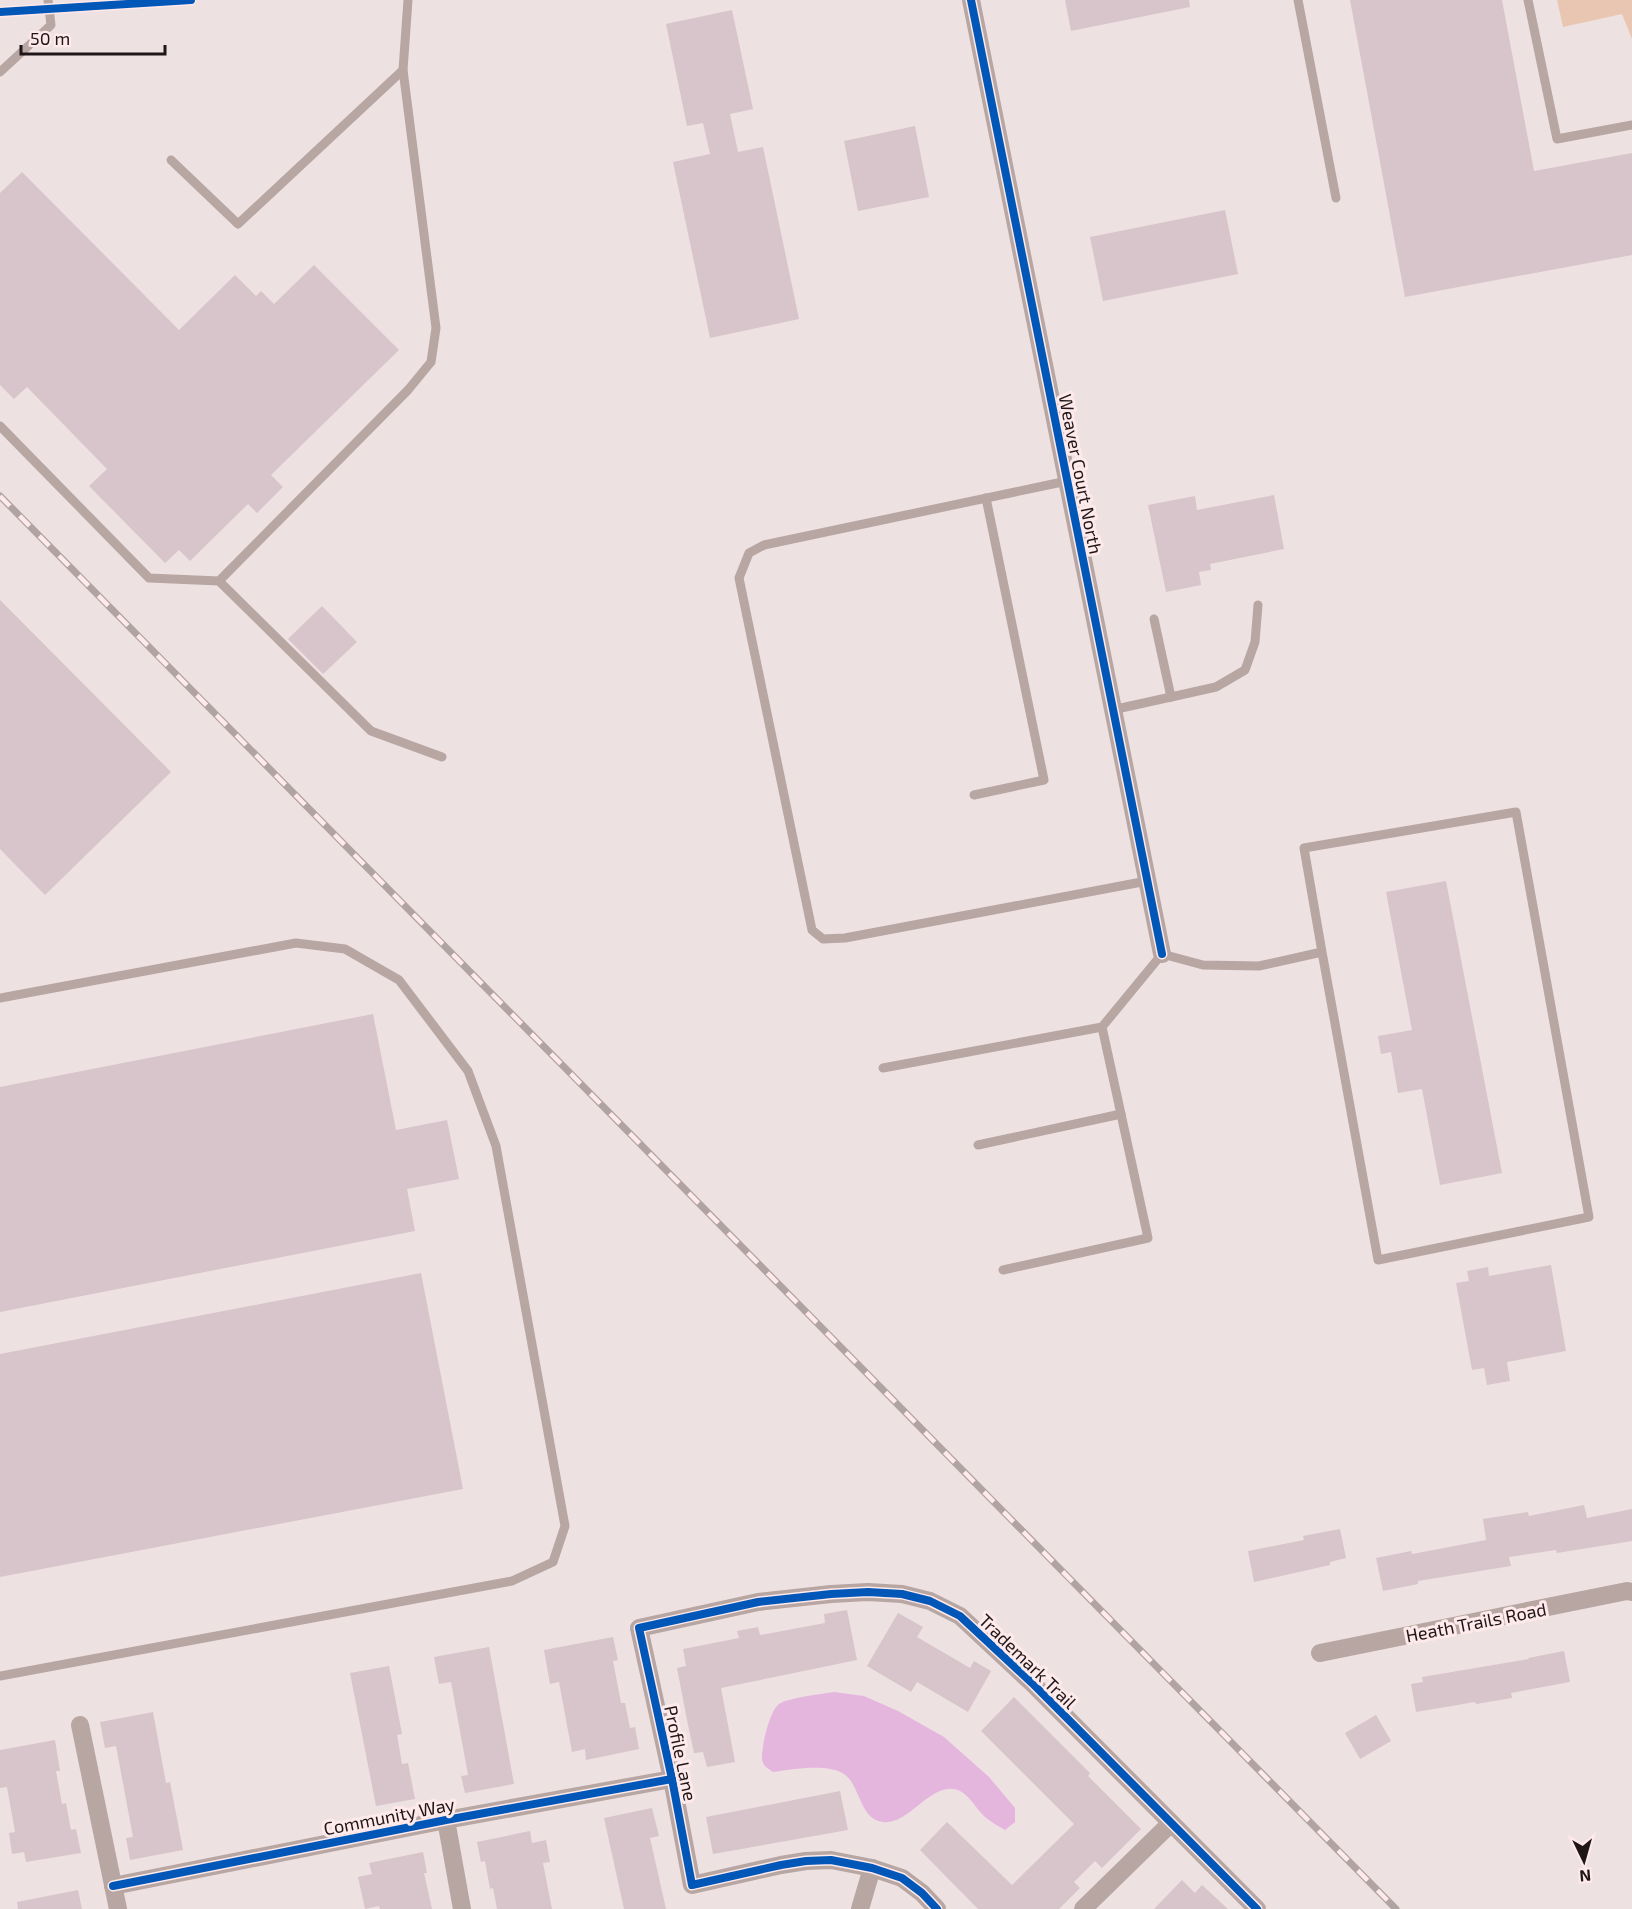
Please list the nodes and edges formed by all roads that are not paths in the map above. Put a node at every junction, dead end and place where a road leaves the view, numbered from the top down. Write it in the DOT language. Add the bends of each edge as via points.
graph roads {
  1 [pos="48,0"];
  2 [pos="408,0"];
  3 [pos="971,0"];
  4 [pos="1298,0"];
  5 [pos="1528,0"];
  6 [pos="403,70"];
  7 [pos="0,72"];
  8 [pos="1632,125"];
  9 [pos="171,160"];
  10 [pos="1336,198"];
  11 [pos="0,426"];
  12 [pos="1067,481"];
  13 [pos="986,498"];
  14 [pos="219,581"];
  15 [pos="1258,605"];
  16 [pos="1154,619"];
  17 [pos="1171,697"];
  18 [pos="1112,710"];
  19 [pos="442,756"];
  20 [pos="974,795"];
  21 [pos="1147,881"];
  22 [pos="1322,952"];
  23 [pos="1162,954"];
  24 [pos="0,998"];
  25 [pos="1102,1027"];
  26 [pos="883,1068"];
  27 [pos="1121,1114"];
  28 [pos="978,1145"];
  29 [pos="1004,1270"];
  30 [pos="1632,1592"];
  31 [pos="639,1628"];
  32 [pos="1320,1653"];
  33 [pos="0,1676"];
  34 [pos="80,1725"];
  35 [pos="672,1779"];
  36 [pos="446,1820"];
  37 [pos="1170,1824"];
  38 [pos="872,1869"];
  39 [pos="113,1886"];
  40 [pos="118,1909"];
  41 [pos="462,1909"];
  42 [pos="860,1909"];
  43 [pos="937,1909"];
  44 [pos="1083,1909"];
  45 [pos="1257,1909"];
  1 -- 7 [label="lane" via="51,25"];
  2 -- 6 [label="lane"];
  3 -- 12 [label="street, Weaver Court North"];
  4 -- 10 [label="lane"];
  5 -- 8 [label="lane" via="1557,139"];
  6 -- 9 [label="lane" via="238,224"];
  6 -- 14 [label="lane" via="436,328 431,362"];
  11 -- 14 [label="lane" via="149,578"];
  12 -- 13 [label="lane"];
  12 -- 18 [label="street, Weaver Court North"];
  13 -- 20 [label="lane" via="1044,780"];
  13 -- 21 [label="lane" via="764,545 749,553 740,578 812,930 823,939 845,938"];
  14 -- 19 [label="lane" via="371,731"];
  15 -- 17 [label="lane" via="1255,642 1245,670 1216,687"];
  16 -- 17 [label="lane"];
  17 -- 18 [label="lane"];
  18 -- 21 [label="street, Weaver Court North"];
  21 -- 23 [label="street, Weaver Court North"];
  22 -- 22 [label="lane" via="1378,1260 1589,1217 1516,812 1304,848"];
  22 -- 23 [label="lane" via="1259,966 1203,965"];
  23 -- 25 [label="lane"];
  24 -- 33 [label="lane" via="296,943 345,949 399,980 468,1071 496,1146 565,1526 553,1562 512,1581"];
  25 -- 26 [label="lane"];
  25 -- 27 [label="lane"];
  27 -- 28 [label="lane"];
  27 -- 29 [label="lane" via="1148,1238"];
  30 -- 32 [label="street, Heath Trails Road"];
  31 -- 35 [label="street, Profile Lane"];
  31 -- 37 [label="street, Trademark Trail" via="758,1602 831,1594 879,1592 930,1601 960,1616 1032,1683"];
  34 -- 39 [label="street"];
  35 -- 36 [label="street, Community Way"];
  35 -- 38 [label="street, Profile Lane" via="692,1885 806,1861 831,1860"];
  36 -- 39 [label="street, Community Way"];
  36 -- 41 [label="street"];
  37 -- 44 [label="street"];
  37 -- 45 [label="street, Trademark Trail"];
  38 -- 42 [label="street"];
  38 -- 43 [label="street" via="902,1878"];
  39 -- 40 [label="street"];
}
